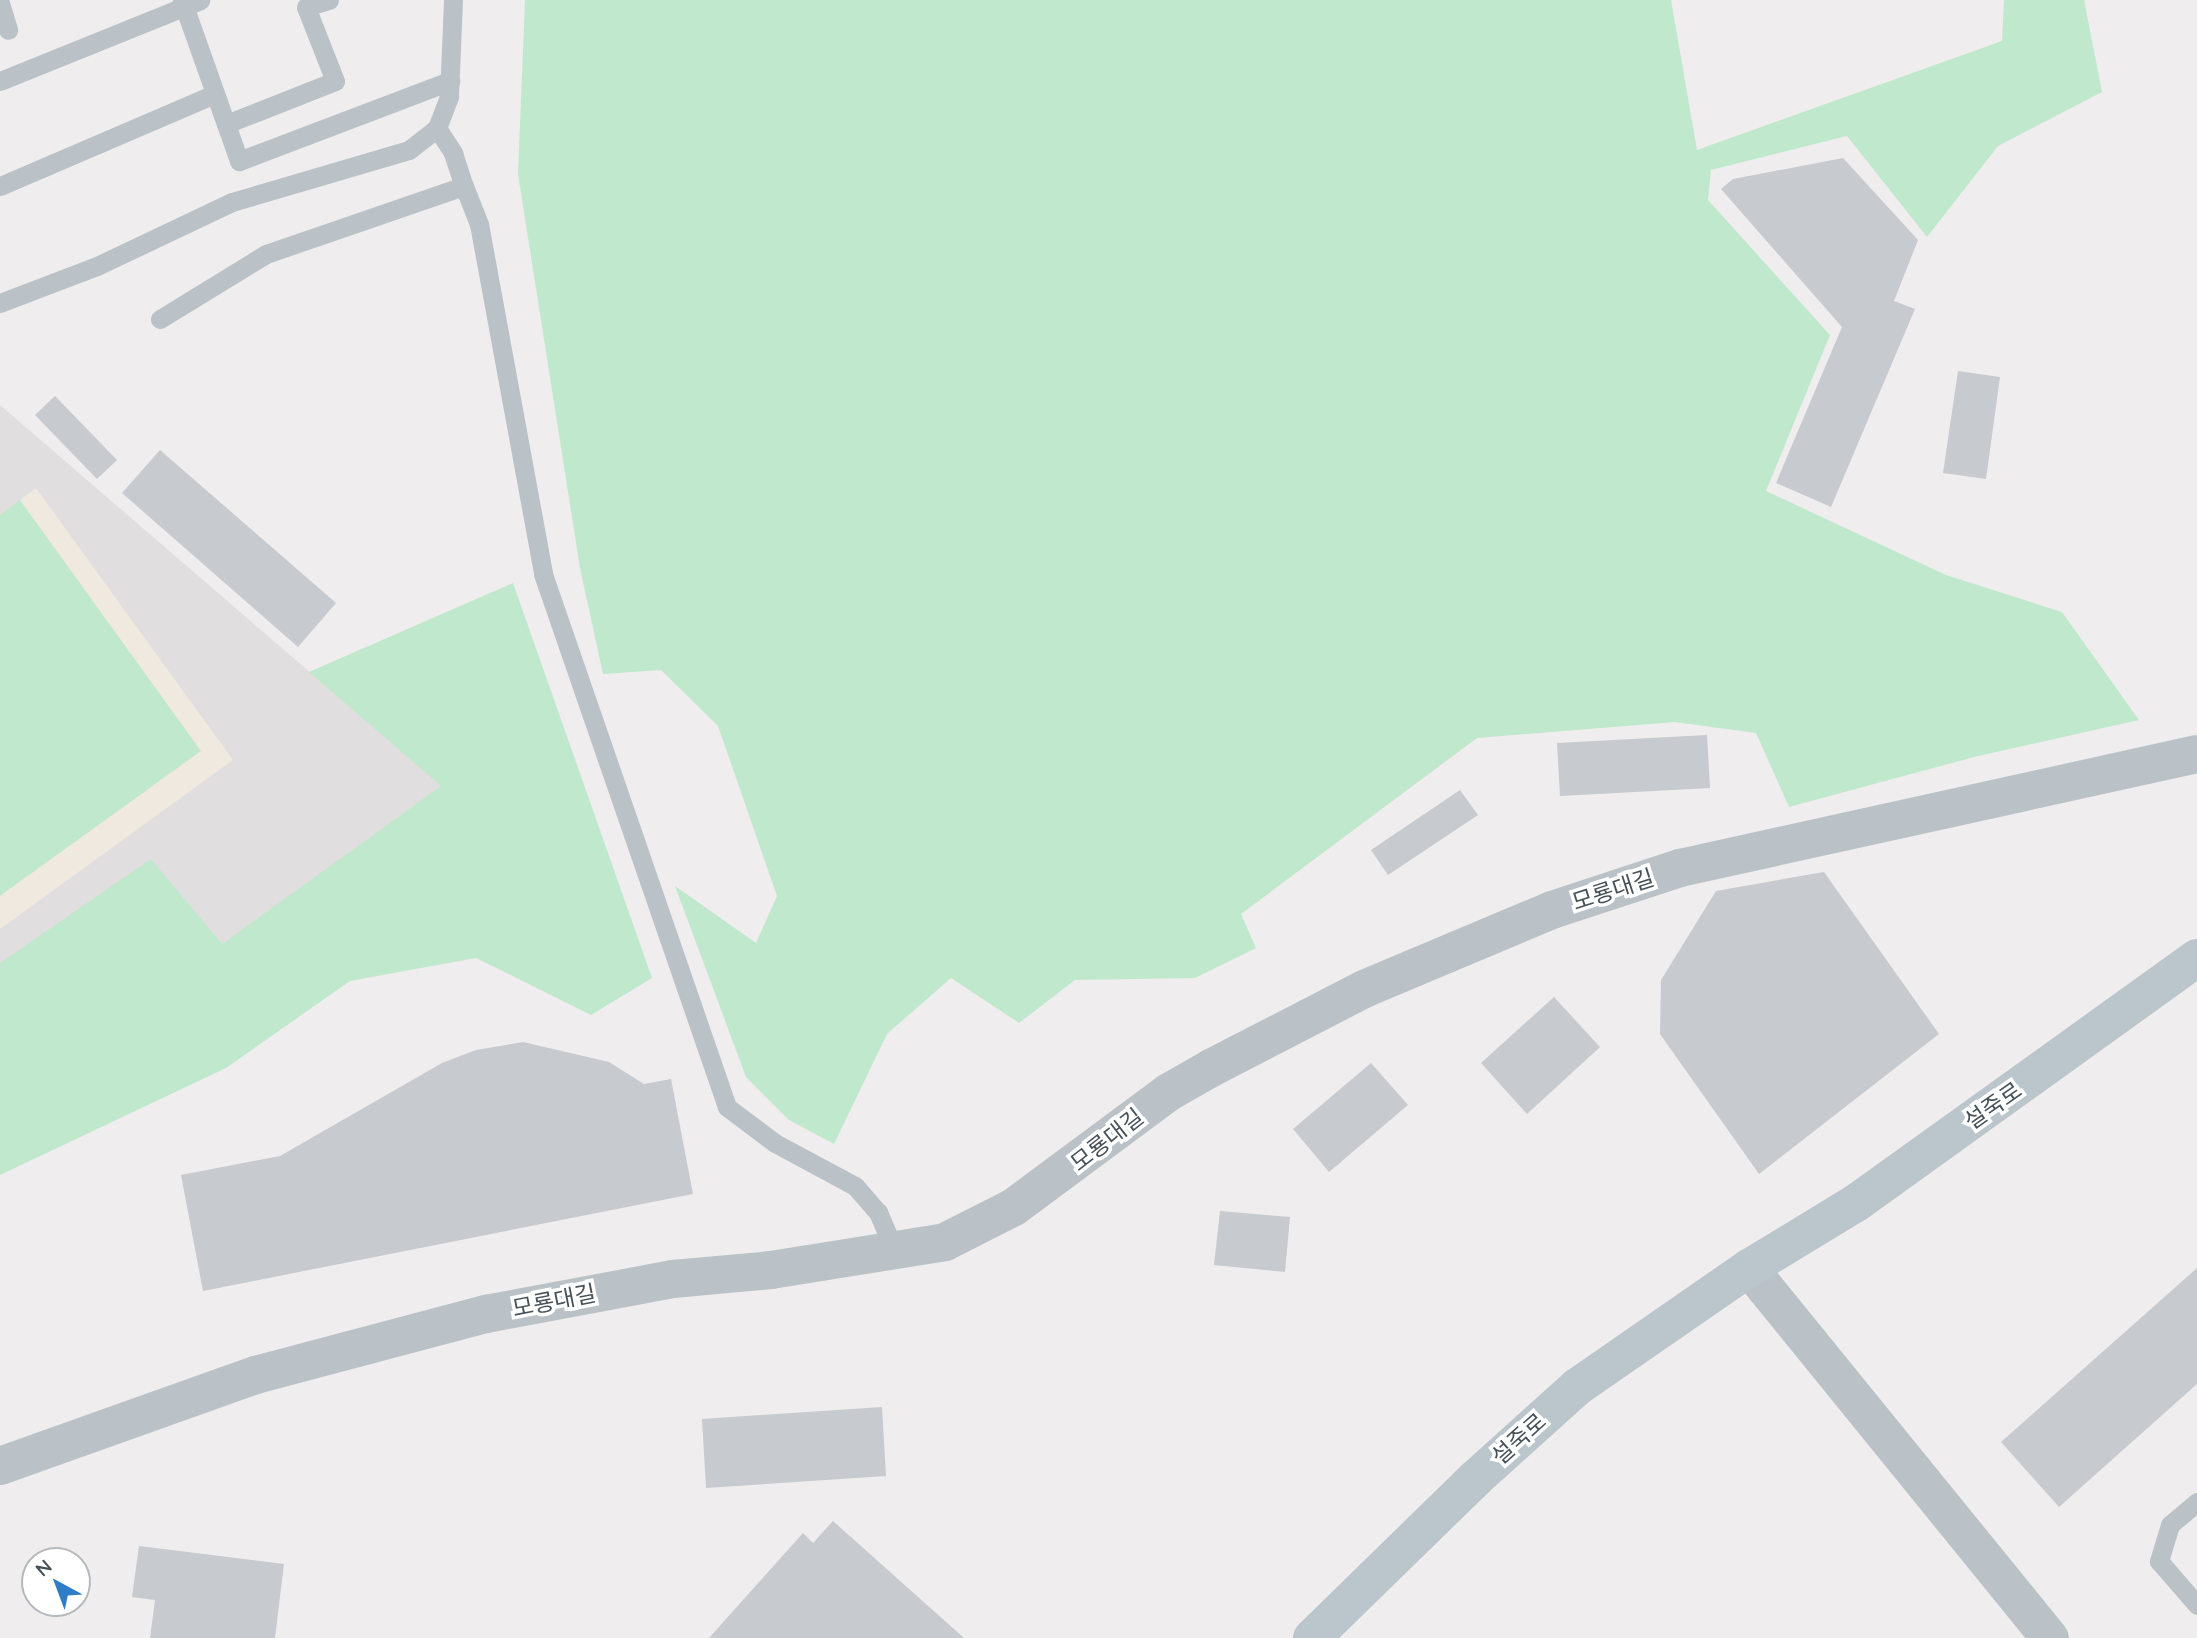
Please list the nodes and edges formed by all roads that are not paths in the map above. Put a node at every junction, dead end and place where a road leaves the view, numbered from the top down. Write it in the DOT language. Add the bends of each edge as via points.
graph roads {
  1 [pos="6,0"];
  2 [pos="329,0"];
  3 [pos="453,0"];
  4 [pos="189,2"];
  5 [pos="0,3"];
  6 [pos="8,30"];
  7 [pos="0,81"];
  8 [pos="450,81"];
  9 [pos="215,93"];
  10 [pos="226,124"];
  11 [pos="437,128"];
  12 [pos="0,186"];
  13 [pos="464,186"];
  14 [pos="0,303"];
  15 [pos="160,318"];
  16 [pos="2197,754"];
  17 [pos="2197,958"];
  18 [pos="895,1252"];
  19 [pos="1749,1268"];
  20 [pos="0,1465"];
  21 [pos="2197,1502"];
  22 [pos="2197,1605"];
  23 [pos="1312,1638"];
  24 [pos="2050,1638"];
  1 -- 5 [label="lane"];
  2 -- 10 [label="lane" via="306,7 335,81"];
  3 -- 8 [label="lane"];
  4 -- 7 [label="lane"];
  4 -- 9 [label="lane"];
  5 -- 6 [label="lane"];
  8 -- 10 [label="lane" via="239,161"];
  8 -- 11 [label="lane"];
  9 -- 10 [label="lane"];
  9 -- 12 [label="lane"];
  11 -- 13 [label="lane" via="453,153"];
  11 -- 14 [label="lane" via="410,150 232,202 97,265"];
  13 -- 15 [label="lane" via="266,254"];
  13 -- 18 [label="lane" via="479,224 543,574 727,1107 775,1143 855,1186 878,1212"];
  16 -- 18 [label="street, 모룡대길" via="1680,868 1552,910 1377,984 1241,1052 1169,1092 1014,1208 945,1242"];
  17 -- 19 [label="main road, 설죽로" via="1856,1203"];
  18 -- 20 [label="street, 모룡대길" via="673,1279 486,1314 256,1375"];
  19 -- 23 [label="main road, 설죽로" via="1577,1387"];
  19 -- 24 [label="street"];
  21 -- 22 [label="lane" via="2170,1525 2159,1561"];
}
